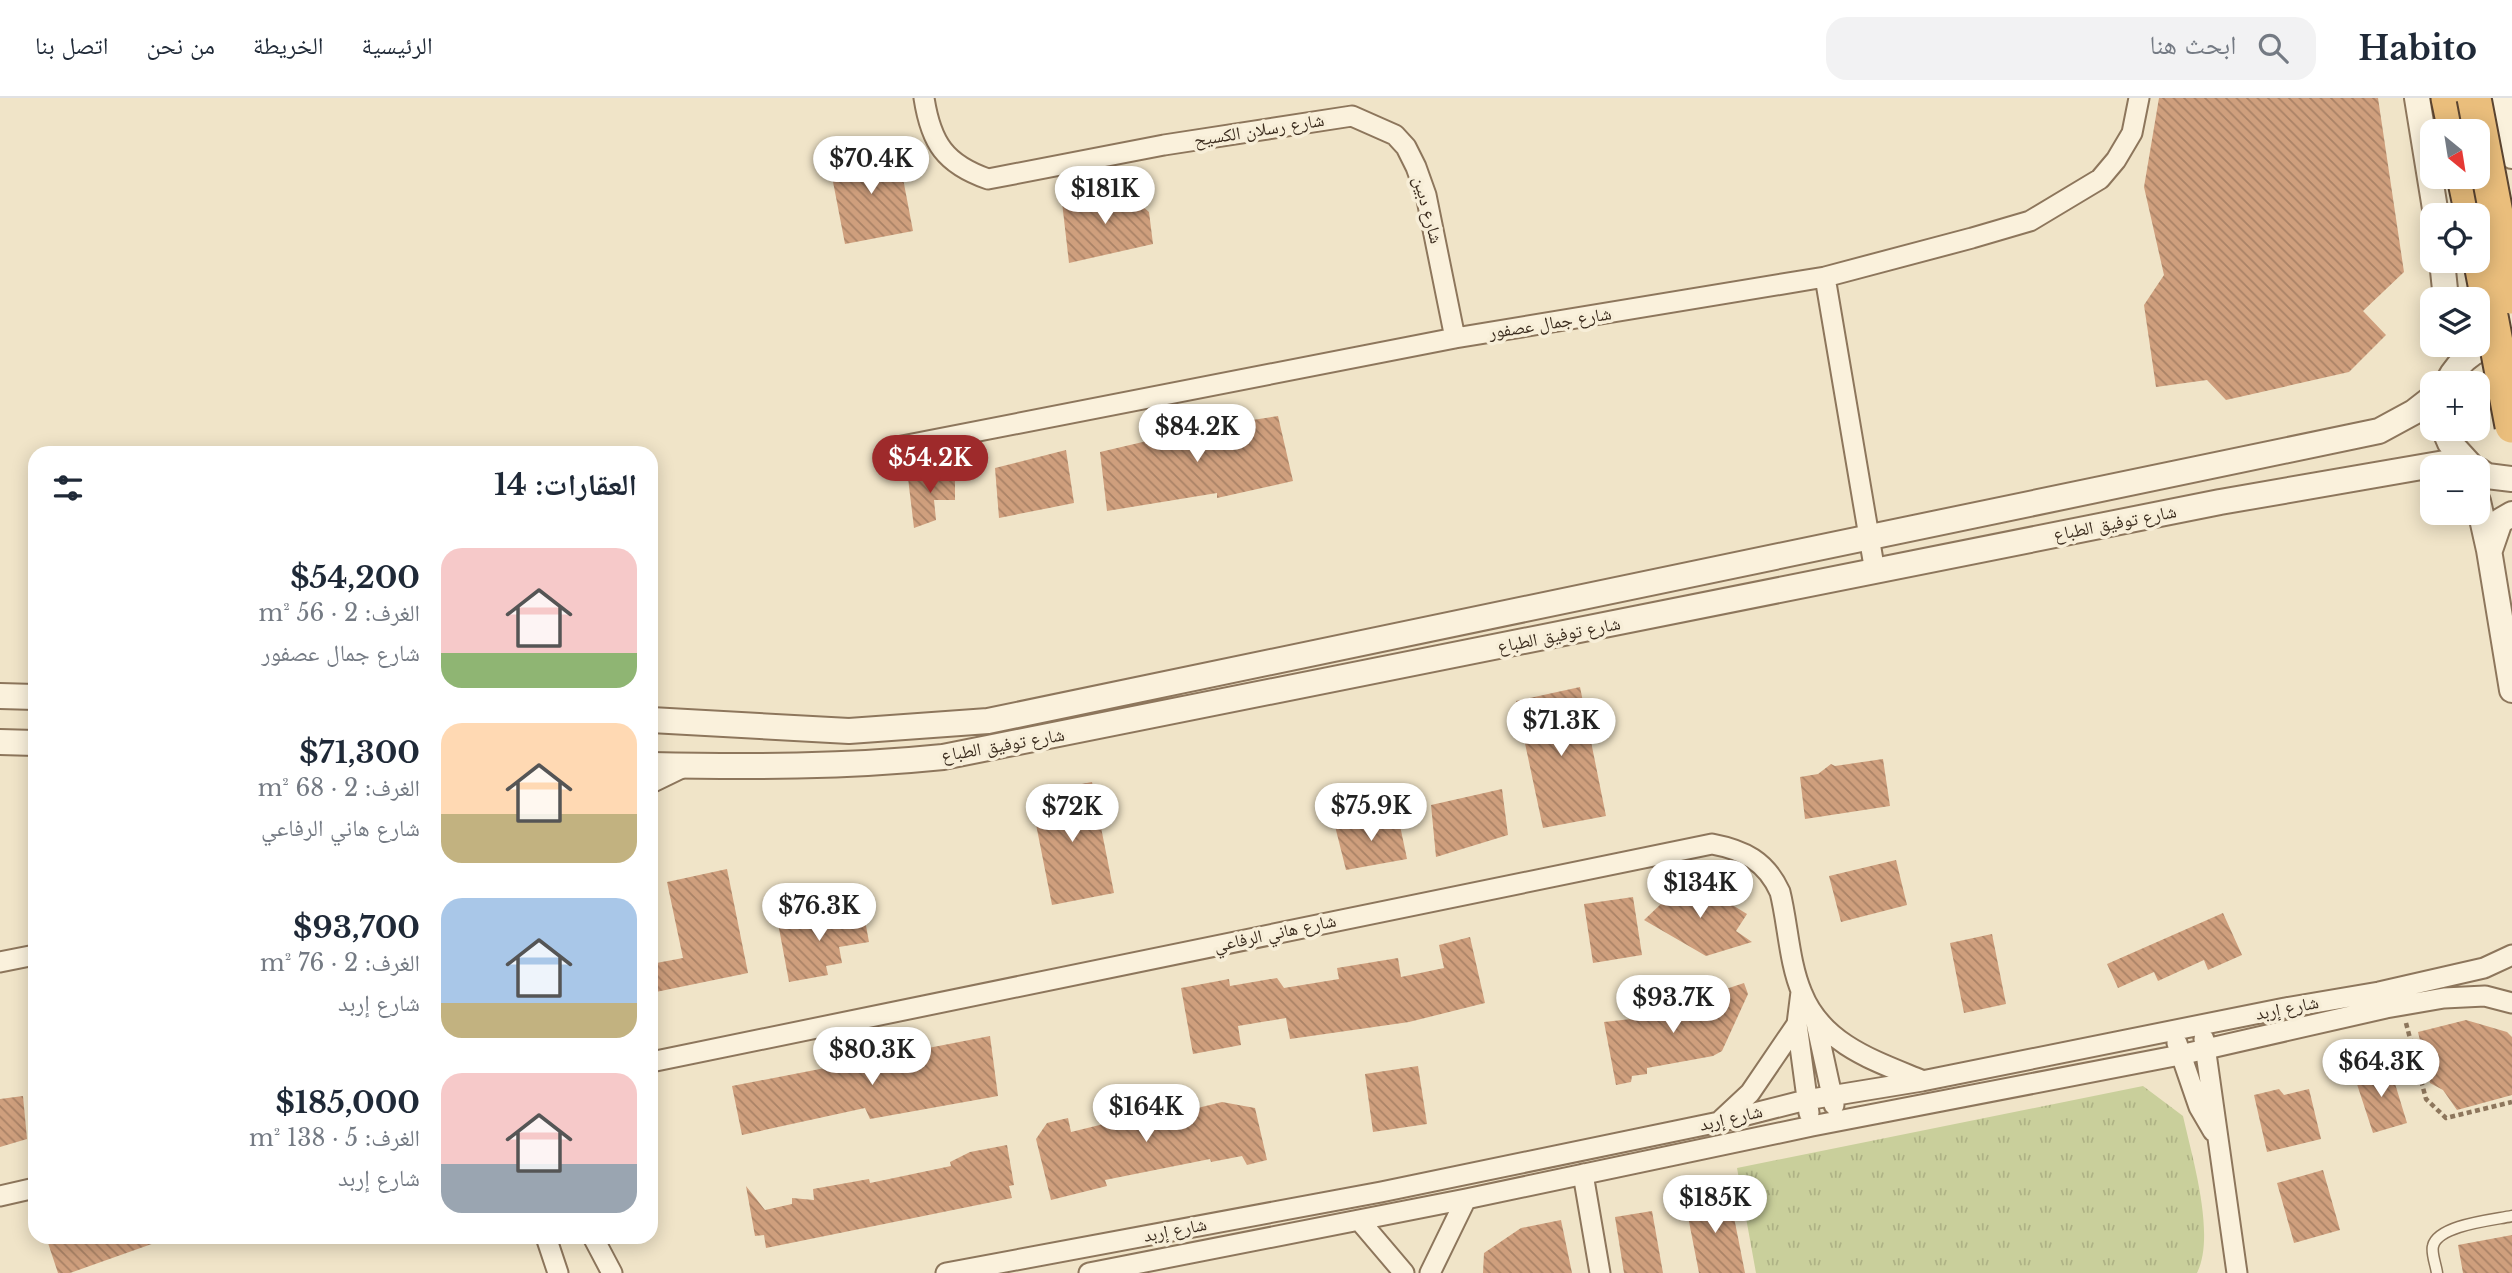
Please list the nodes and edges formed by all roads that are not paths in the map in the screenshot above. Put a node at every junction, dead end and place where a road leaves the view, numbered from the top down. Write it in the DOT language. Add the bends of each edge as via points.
graph roads {
  1 [pos="924,98"];
  2 [pos="2140,98"];
  3 [pos="2417,98"];
  4 [pos="2448,98"];
  5 [pos="2474,98"];
  6 [pos="2502,98"];
  7 [pos="1352,116"];
  8 [pos="2452,119"];
  9 [pos="2512,156"];
  10 [pos="2434,203"];
  11 [pos="2483,273"];
  12 [pos="1825,277"];
  13 [pos="2512,296"];
  14 [pos="2490,307"];
  15 [pos="1455,338"];
  16 [pos="2512,341"];
  17 [pos="2455,371"];
  18 [pos="2420,407"];
  19 [pos="2512,426"];
  20 [pos="2449,441"];
  21 [pos="898,447"];
  22 [pos="2461,455"];
  23 [pos="2420,473"];
  24 [pos="2490,475"];
  25 [pos="2512,479"];
  26 [pos="2512,514"];
  27 [pos="2483,525"];
  28 [pos="1870,536"];
  29 [pos="2489,550"];
  30 [pos="1875,572"];
  31 [pos="2512,690"];
  32 [pos="0,696"];
  33 [pos="28,697"];
  34 [pos="658,720"];
  35 [pos="0,742"];
  36 [pos="28,743"];
  37 [pos="658,765"];
  38 [pos="687,765"];
  39 [pos="658,780"];
  40 [pos="2512,955"];
  41 [pos="28,956"];
  42 [pos="0,962"];
  43 [pos="2512,1003"];
  44 [pos="1806,1020"];
  45 [pos="2201,1026"];
  46 [pos="2175,1032"];
  47 [pos="2206,1050"];
  48 [pos="2180,1055"];
  49 [pos="658,1061"];
  50 [pos="1922,1080"];
  51 [pos="1832,1095"];
  52 [pos="1806,1100"];
  53 [pos="1719,1122"];
  54 [pos="1838,1122"];
  55 [pos="1812,1126"];
  56 [pos="2216,1135"];
  57 [pos="1583,1174"];
  58 [pos="28,1190"];
  59 [pos="0,1196"];
  60 [pos="1466,1199"];
  61 [pos="2512,1216"];
  62 [pos="1359,1220"];
  63 [pos="548,1244"];
  64 [pos="597,1244"];
  65 [pos="558,1273"];
  66 [pos="612,1273"];
  67 [pos="946,1273"];
  68 [pos="1089,1273"];
  69 [pos="1404,1273"];
  70 [pos="1430,1273"];
  71 [pos="1600,1273"];
  72 [pos="2237,1273"];
  73 [pos="2437,1273"];
  1 -- 7 [label="street, شارع رسلان الكسيح" via="933,137 950,160 988,179"];
  2 -- 12 [label="street, شارع جمال عصفور" via="2132,133 2116,160 2100,179 2066,202 2030,221"];
  3 -- 10 [label="street"];
  4 -- 8 [label="highway"];
  5 -- 13 [label="highway, bridge"];
  6 -- 9 [label="street"];
  7 -- 15 [label="street, شارع دبين" via="1395,135 1416,167 1426,195"];
  11 -- 19 [label="highway, bridge"];
  12 -- 15 [label="street, شارع جمال عصفور"];
  12 -- 28 [label="street"];
  13 -- 14 [label="street"];
  15 -- 21 [label="street, شارع جمال عصفور"];
  16 -- 17 [label="street" via="2480,348"];
  18 -- 28 [label="street, شارع توفيق الطباع" via="2379,431"];
  20 -- 22 [label="street"];
  23 -- 30 [label="street, شارع توفيق الطباع" via="2232,499"];
  24 -- 25 [label="street"];
  26 -- 29 [label="street" via="2500,521"];
  27 -- 29 [label="street"];
  28 -- 30 [label="street"];
  28 -- 34 [label="street, شارع توفيق الطباع" via="988,721 849,731"];
  29 -- 31 [label="street"];
  30 -- 38 [label="street, شارع توفيق الطباع" via="943,757 874,764"];
  32 -- 33 [label="street"];
  35 -- 36 [label="street"];
  37 -- 38 [label="street, شارع توفيق الطباع"];
  38 -- 39 [label="street"];
  40 -- 45 [label="street, شارع إربد" via="2491,966 2440,979"];
  41 -- 42 [label="street"];
  43 -- 47 [label="street, شارع إربد" via="2485,996 2401,1006"];
  44 -- 49 [label="street, شارع هاني الرفاعي" via="1774,878 1745,852 1712,844"];
  44 -- 50 [label="street" via="1859,1054"];
  44 -- 51 [label="street, شارع هاني الرفاعي"];
  44 -- 52 [label="street, شارع هاني الرفاعي"];
  44 -- 53 [label="street, شارع هاني الرفاعي" via="1750,1093"];
  45 -- 46 [label="street, شارع إربد"];
  45 -- 47 [label="street"];
  46 -- 48 [label="street"];
  46 -- 50 [label="street, شارع إربد"];
  47 -- 48 [label="street, شارع إربد"];
  47 -- 56 [label="street"];
  48 -- 54 [label="street, شارع إربد"];
  48 -- 56 [label="street" via="2199,1107"];
  50 -- 51 [label="street, شارع إربد"];
  51 -- 52 [label="street, شارع إربد"];
  51 -- 54 [label="street, شارع هاني الرفاعي"];
  52 -- 53 [label="street, شارع إربد"];
  52 -- 55 [label="street, شارع هاني الرفاعي"];
  53 -- 67 [label="street, شارع إربد"];
  54 -- 55 [label="street, شارع إربد"];
  55 -- 57 [label="street, شارع إربد"];
  56 -- 72 [label="street"];
  57 -- 60 [label="street, شارع إربد"];
  57 -- 71 [label="street"];
  58 -- 59 [label="street"];
  60 -- 62 [label="street, شارع إربد"];
  60 -- 70 [label="street"];
  61 -- 73 [label="lane" via="2438,1235 2432,1247"];
  62 -- 68 [label="street, شارع إربد"];
  62 -- 69 [label="street"];
  63 -- 65 [label="street"];
  64 -- 66 [label="street"];
}
